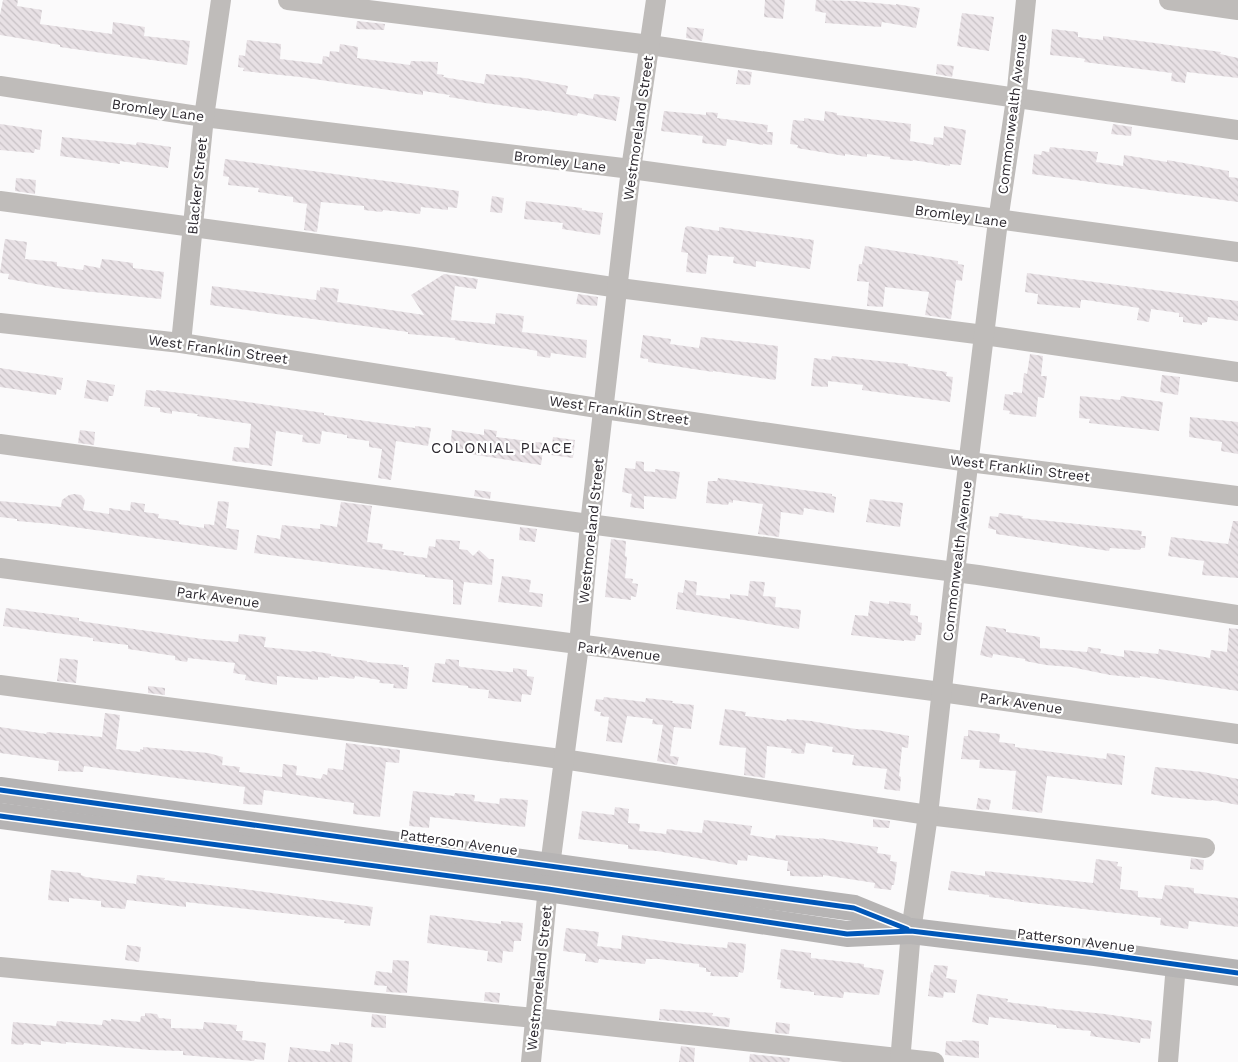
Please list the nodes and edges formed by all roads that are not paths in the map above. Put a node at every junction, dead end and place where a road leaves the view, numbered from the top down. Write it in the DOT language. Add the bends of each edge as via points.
graph roads {
  1 [pos="221,0"];
  2 [pos="288,0"];
  3 [pos="656,0"];
  4 [pos="1026,0"];
  5 [pos="1169,0"];
  6 [pos="1238,10"];
  7 [pos="650,45"];
  8 [pos="0,86"];
  9 [pos="1016,99"];
  10 [pos="204,117"];
  11 [pos="1238,130"];
  12 [pos="631,169"];
  13 [pos="0,201"];
  14 [pos="998,221"];
  15 [pos="193,226"];
  16 [pos="1238,252"];
  17 [pos="619,288"];
  18 [pos="0,323"];
  19 [pos="984,336"];
  20 [pos="181,343"];
  21 [pos="1238,372"];
  22 [pos="604,409"];
  23 [pos="0,444"];
  24 [pos="969,462"];
  25 [pos="1238,496"];
  26 [pos="590,524"];
  27 [pos="0,568"];
  28 [pos="955,572"];
  29 [pos="1238,616"];
  30 [pos="579,646"];
  31 [pos="0,685"];
  32 [pos="941,692"];
  33 [pos="1238,734"];
  34 [pos="564,760"];
  35 [pos="0,790"];
  36 [pos="928,815"];
  37 [pos="0,816"];
  38 [pos="1205,848"];
  39 [pos="549,878"];
  40 [pos="911,931"];
  41 [pos="1176,964"];
  42 [pos="0,967"];
  43 [pos="1238,972"];
  44 [pos="535,1018"];
  45 [pos="900,1060"];
  46 [pos="531,1062"];
  47 [pos="934,1062"];
  48 [pos="1168,1062"];
  1 -- 10 [label="street, Blacker Street"];
  2 -- 7 [label="street"];
  3 -- 7 [label="street, Westmoreland Street"];
  4 -- 9 [label="street, Commonwealth Avenue"];
  5 -- 6 [label="street"];
  7 -- 9 [label="street"];
  7 -- 12 [label="street, Westmoreland Street"];
  8 -- 10 [label="street, Bromley Lane"];
  9 -- 11 [label="street"];
  9 -- 14 [label="street, Commonwealth Avenue"];
  10 -- 12 [label="street, Bromley Lane"];
  10 -- 15 [label="street, Blacker Street"];
  12 -- 14 [label="street, Bromley Lane"];
  12 -- 17 [label="street, Westmoreland Street"];
  13 -- 15 [label="street"];
  14 -- 16 [label="street, Bromley Lane"];
  14 -- 19 [label="street, Commonwealth Avenue"];
  15 -- 17 [label="street"];
  15 -- 20 [label="street, Blacker Street"];
  17 -- 19 [label="street"];
  17 -- 22 [label="street, Westmoreland Street"];
  18 -- 20 [label="street, West Franklin Street"];
  19 -- 21 [label="street"];
  19 -- 24 [label="street, Commonwealth Avenue"];
  20 -- 22 [label="street, West Franklin Street"];
  22 -- 24 [label="street, West Franklin Street"];
  22 -- 26 [label="street, Westmoreland Street"];
  23 -- 26 [label="street"];
  24 -- 25 [label="street, West Franklin Street"];
  24 -- 28 [label="street, Commonwealth Avenue"];
  26 -- 28 [label="street"];
  26 -- 30 [label="street, Westmoreland Street"];
  27 -- 30 [label="street, Park Avenue"];
  28 -- 29 [label="street"];
  28 -- 32 [label="street, Commonwealth Avenue"];
  30 -- 32 [label="street, Park Avenue"];
  30 -- 34 [label="street, Westmoreland Street"];
  31 -- 34 [label="street"];
  32 -- 33 [label="street, Park Avenue"];
  32 -- 36 [label="street, Commonwealth Avenue"];
  34 -- 36 [label="street"];
  34 -- 39 [label="street, Westmoreland Street"];
  35 -- 39 [label="main road, Patterson Avenue"];
  36 -- 38 [label="street"];
  36 -- 40 [label="street, Commonwealth Avenue"];
  37 -- 39 [label="main road, Patterson Avenue"];
  39 -- 40 [label="main road, Patterson Avenue" via="847,934"];
  39 -- 44 [label="street, Westmoreland Street"];
  40 -- 41 [label="main road, Patterson Avenue"];
  40 -- 45 [label="street, Commonwealth Avenue"];
  41 -- 43 [label="main road, Patterson Avenue"];
  41 -- 48 [label="street"];
  42 -- 44 [label="street"];
  44 -- 45 [label="street"];
  44 -- 46 [label="street, Westmoreland Street"];
  45 -- 47 [label="street"];
}
